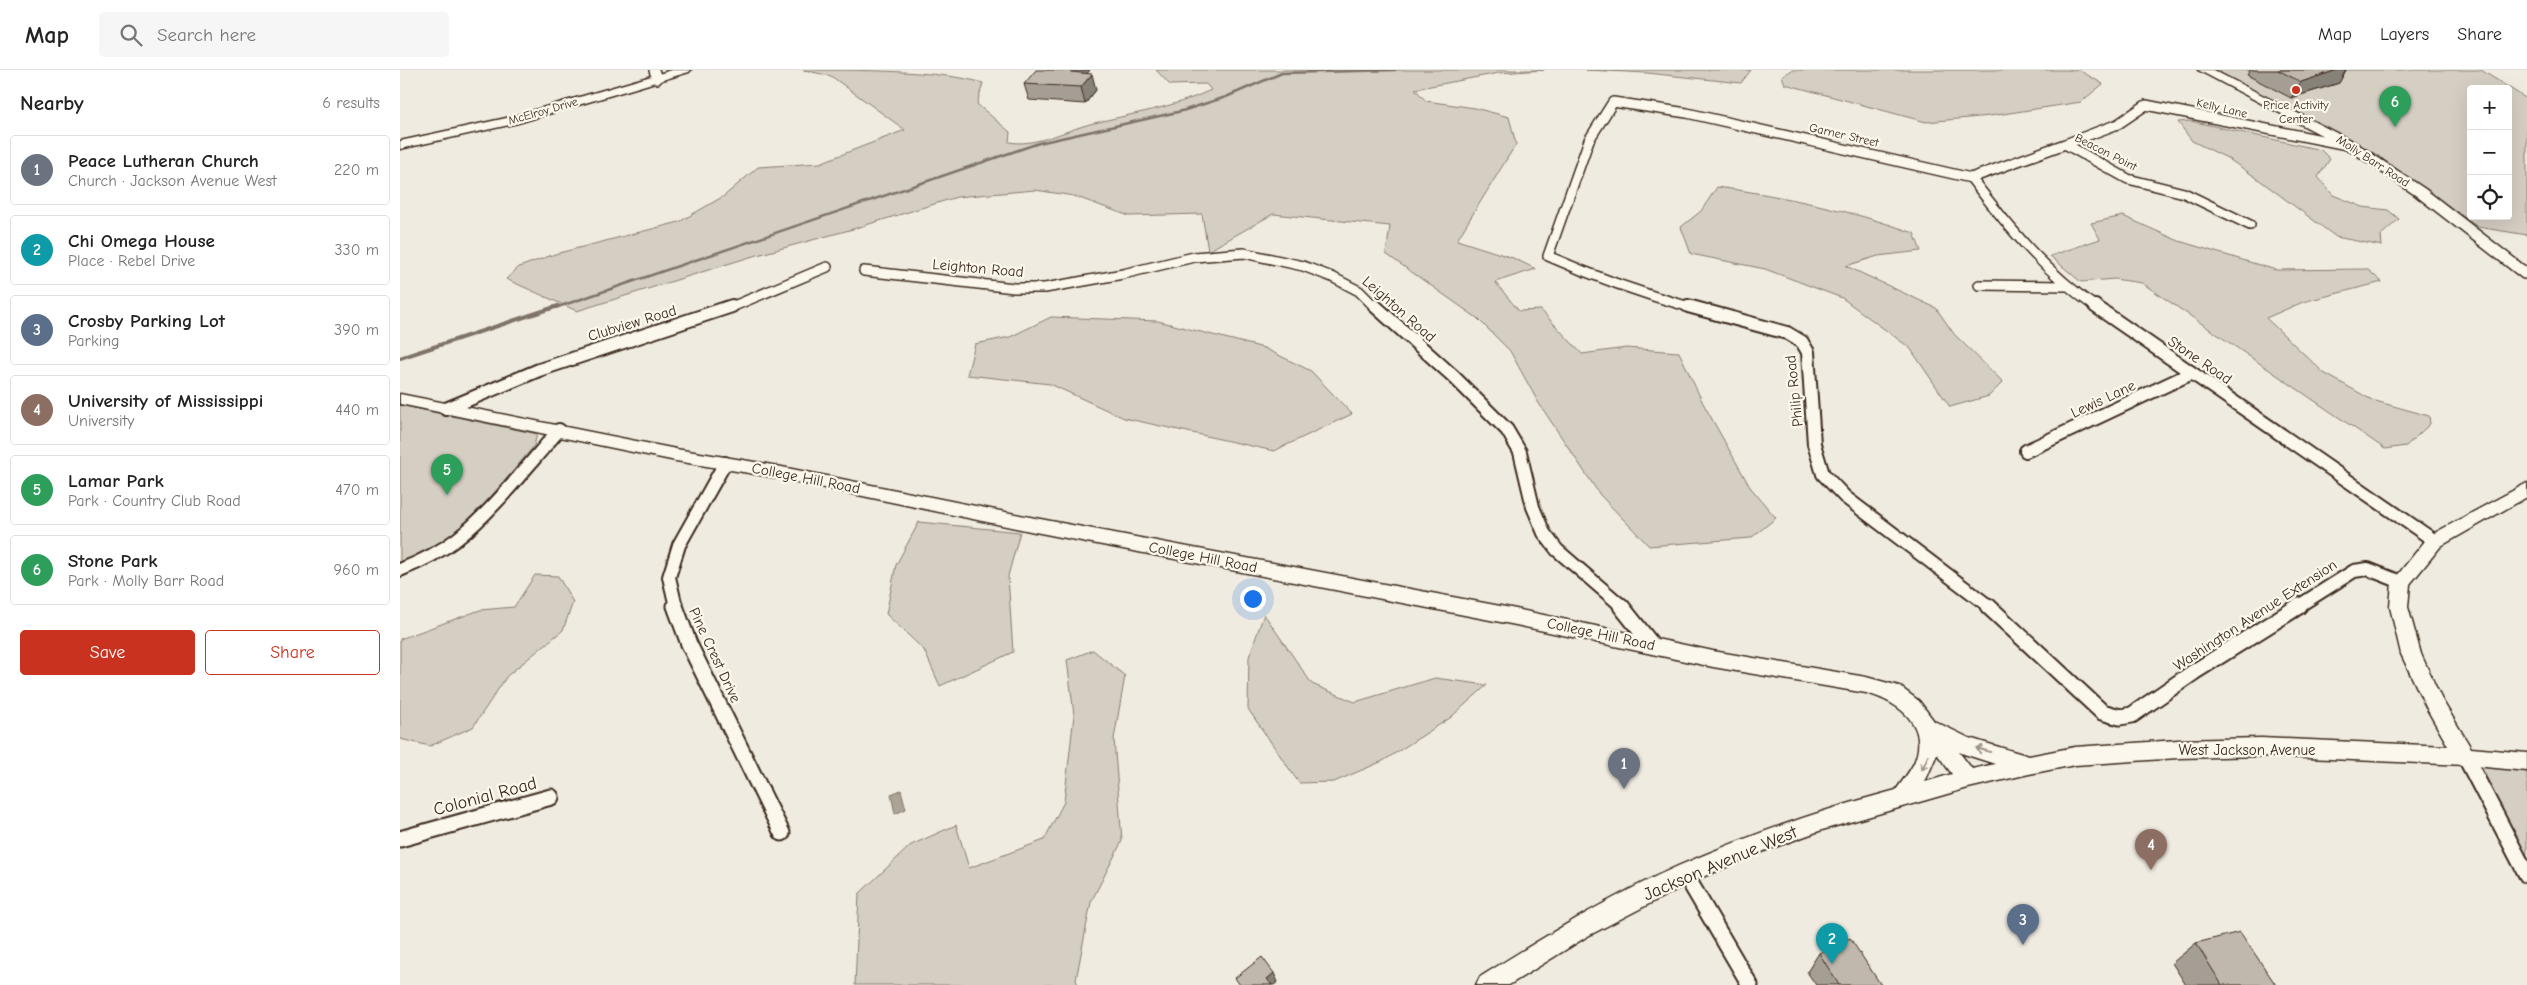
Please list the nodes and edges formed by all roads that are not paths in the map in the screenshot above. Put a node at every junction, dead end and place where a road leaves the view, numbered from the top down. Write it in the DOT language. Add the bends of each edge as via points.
graph roads {
  1 [pos="685,70"];
  2 [pos="2204,70"];
  3 [pos="655,74"];
  4 [pos="1613,102"];
  5 [pos="2146,105"];
  6 [pos="2064,144"];
  7 [pos="400,145"];
  8 [pos="2352,146"];
  9 [pos="1971,178"];
  10 [pos="2250,225"];
  11 [pos="827,268"];
  12 [pos="864,271"];
  13 [pos="2527,275"];
  14 [pos="1978,285"];
  15 [pos="2066,286"];
  16 [pos="2192,373"];
  17 [pos="400,399"];
  18 [pos="446,409"];
  19 [pos="559,430"];
  20 [pos="2026,451"];
  21 [pos="725,463"];
  22 [pos="2527,489"];
  23 [pos="2435,541"];
  24 [pos="400,570"];
  25 [pos="2402,582"];
  26 [pos="1652,645"];
  27 [pos="2132,715"];
  28 [pos="1926,724"];
  29 [pos="2465,756"];
  30 [pos="2527,762"];
  31 [pos="2029,765"];
  32 [pos="1968,779"];
  33 [pos="551,797"];
  34 [pos="1903,797"];
  35 [pos="782,833"];
  36 [pos="400,838"];
  37 [pos="1685,874"];
  38 [pos="2527,875"];
  39 [pos="1488,985"];
  40 [pos="1750,985"];
  1 -- 3 [label="street, McElroy Drive"];
  2 -- 8 [label="street, Molly Barr Road"];
  3 -- 7 [label="street, McElroy Drive" via="514,120"];
  4 -- 9 [label="street, Garner Street" via="1687,113"];
  4 -- 27 [label="street, Philip Road" via="1589,140 1548,256 1642,293 1787,333 1802,342 1808,352 1814,444 1823,474 1845,497 1996,612 2102,712 2120,717"];
  5 -- 6 [label="street, Beacon Point" via="2122,123"];
  5 -- 8 [label="street, Kelly Lane"];
  6 -- 9 [label="street"];
  6 -- 10 [label="street, Beacon Point" via="2128,179 2184,193"];
  8 -- 13 [label="street, Molly Barr Road" via="2420,192"];
  9 -- 15 [label="street, Stone Road" via="2014,234"];
  11 -- 18 [label="street, Clubview Road" via="700,318 534,370"];
  12 -- 26 [label="street, Leighton Road" via="1014,288 1045,288 1194,257 1244,253 1303,266 1332,277 1359,291 1508,430 1520,452 1533,507 1544,533 1557,550 1626,611"];
  14 -- 15 [label="street"];
  15 -- 16 [label="street, Stone Road"];
  16 -- 20 [label="street, Lewis Lane"];
  16 -- 23 [label="street, Stone Road"];
  17 -- 18 [label="street, College Hill Road"];
  18 -- 19 [label="street, College Hill Road"];
  19 -- 21 [label="street, College Hill Road"];
  19 -- 24 [label="street" via="458,539"];
  21 -- 26 [label="street, College Hill Road"];
  21 -- 35 [label="street, Pine Crest Drive" via="679,545 669,577 689,644"];
  22 -- 23 [label="street"];
  23 -- 25 [label="street"];
  25 -- 27 [label="street, Washington Avenue Extension" via="2368,569 2351,573"];
  25 -- 29 [label="street" via="2399,607 2411,654 2434,703"];
  26 -- 28 [label="street, College Hill Road" via="1892,692 1912,707"];
  31 -- 28 [label="street, one-way" via="1964,745"];
  28 -- 32 [label="street, College Hill Road"];
  28 -- 34 [label="street, one-way" via="1930,742 1928,757"];
  29 -- 30 [label="street, West Jackson Avenue"];
  29 -- 31 [label="street, West Jackson Avenue" via="2261,747 2085,756"];
  29 -- 38 [label="street"];
  31 -- 32 [label="street, West Jackson Avenue"];
  32 -- 34 [label="street, Jackson Avenue West"];
  33 -- 36 [label="street, Colonial Road"];
  34 -- 37 [label="street, Jackson Avenue West" via="1822,820"];
  37 -- 39 [label="street, Jackson Avenue West" via="1578,928"];
  37 -- 40 [label="street"];
}
